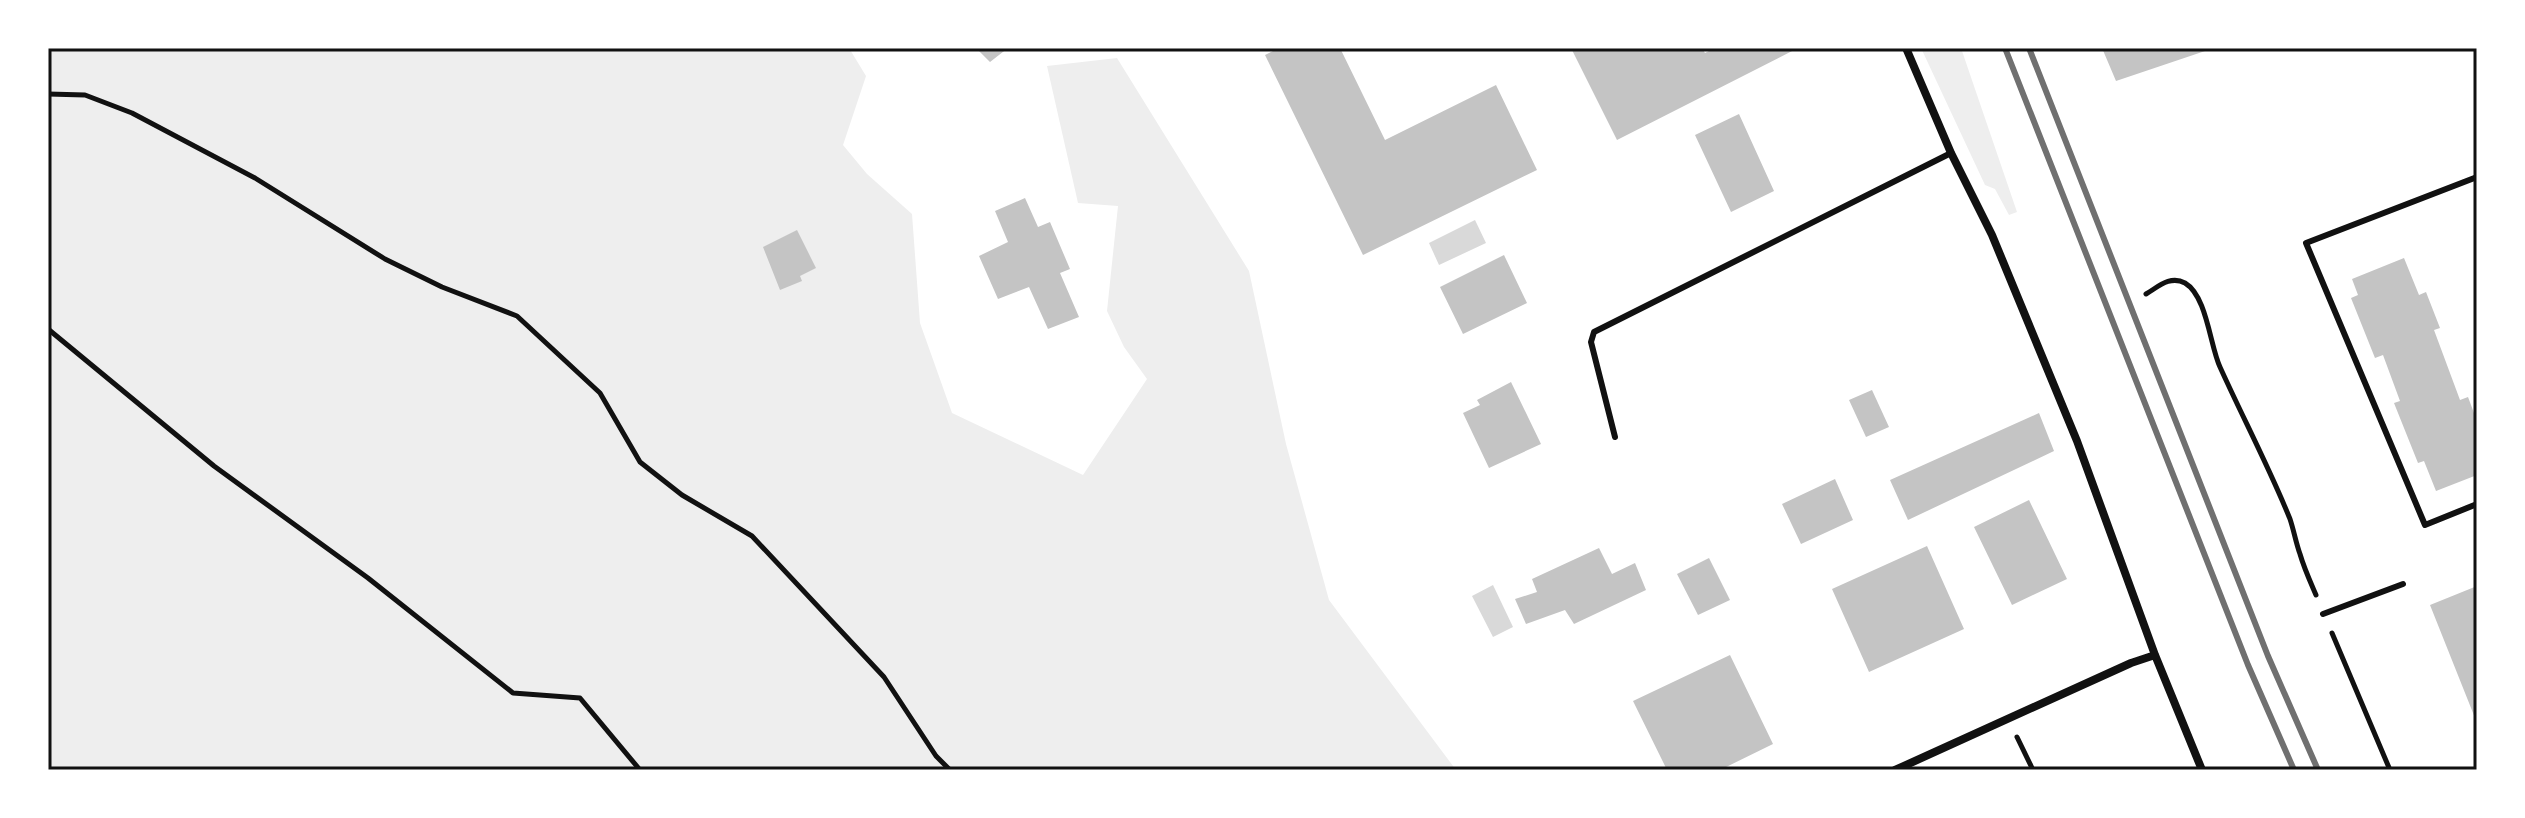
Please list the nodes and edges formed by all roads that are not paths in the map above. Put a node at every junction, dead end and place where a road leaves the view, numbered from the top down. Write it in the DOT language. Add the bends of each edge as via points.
graph roads {
  1 [pos="1906,48"];
  2 [pos="1951,153"];
  3 [pos="2477,177"];
  4 [pos="1615,437"];
  5 [pos="2477,504"];
  6 [pos="2403,584"];
  7 [pos="2323,614"];
  8 [pos="2155,655"];
  9 [pos="1895,770"];
  10 [pos="2202,770"];
  1 -- 2 [label="street"];
  2 -- 4 [label="lane" via="1594,332 1591,342"];
  2 -- 8 [label="street" via="1992,235 2065,412"];
  3 -- 5 [label="lane" via="2306,243 2425,525"];
  6 -- 7 [label="lane"];
  8 -- 9 [label="street"];
  8 -- 10 [label="street"];
}
